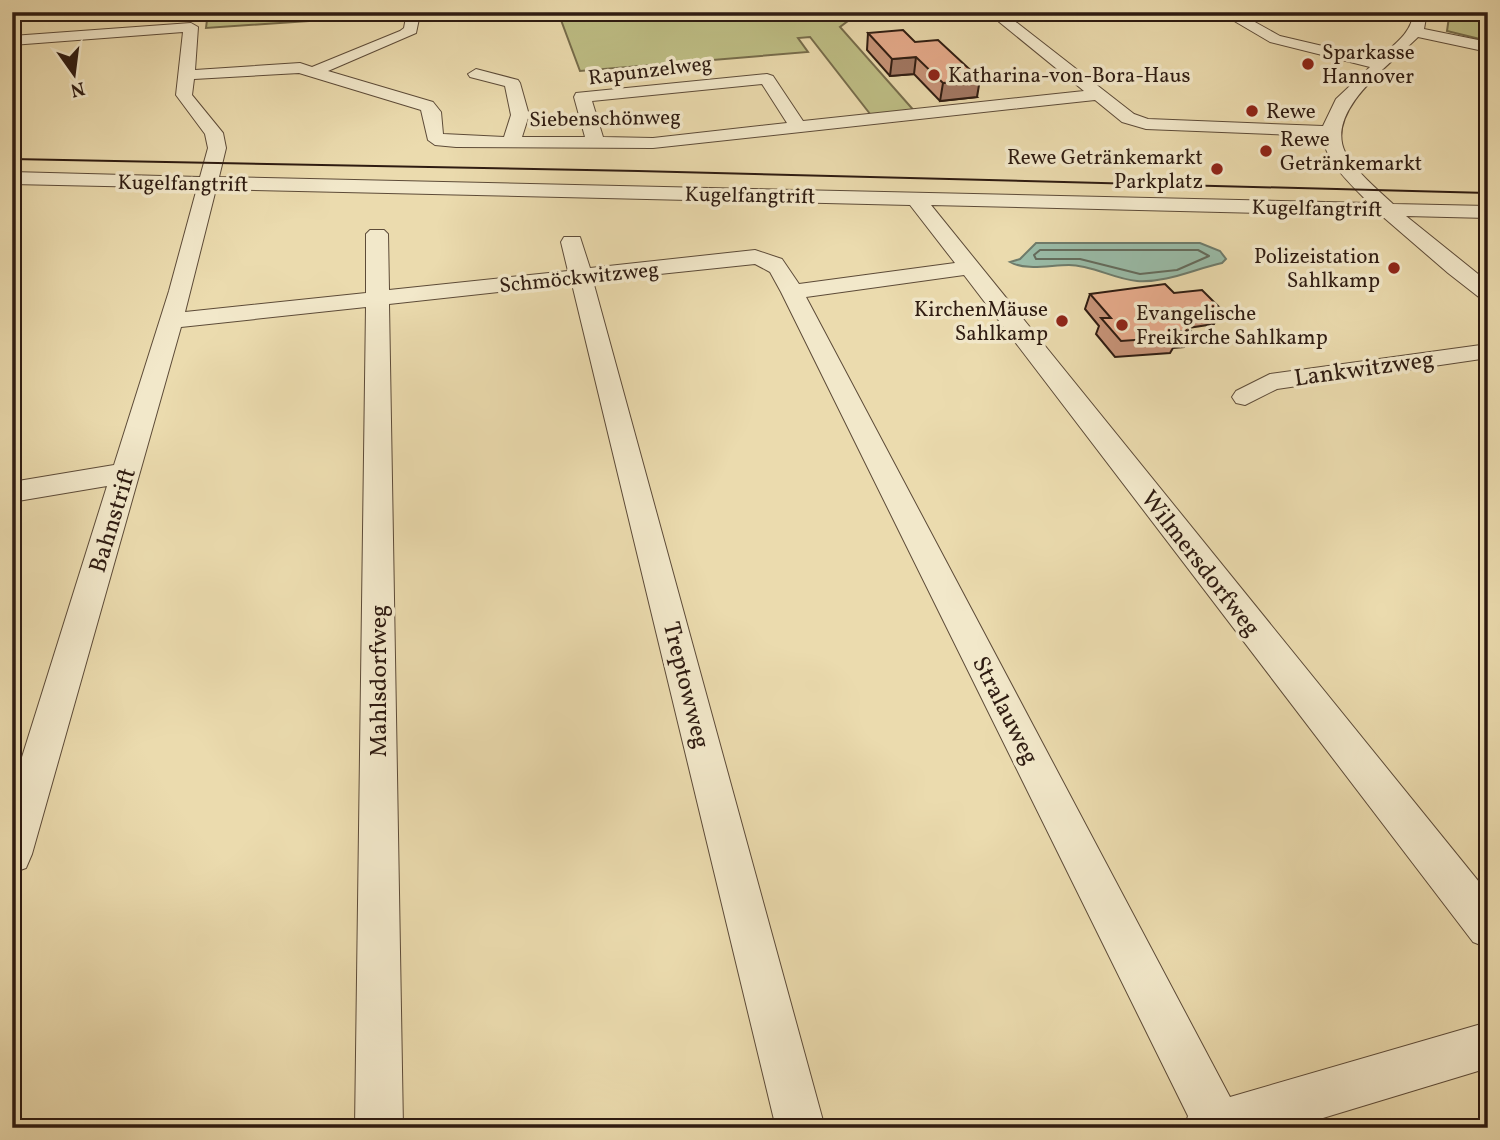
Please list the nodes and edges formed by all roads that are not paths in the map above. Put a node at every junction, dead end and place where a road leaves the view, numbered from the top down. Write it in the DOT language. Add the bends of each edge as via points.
graph roads {
  1 [pos="993,12"];
  2 [pos="1226,12"];
  3 [pos="1420,12"];
  4 [pos="414,14"];
  5 [pos="191,20"];
  6 [pos="1415,32"];
  7 [pos="12,41"];
  8 [pos="1488,47"];
  9 [pos="1381,65"];
  10 [pos="313,72"];
  11 [pos="476,74"];
  12 [pos="185,75"];
  13 [pos="1098,95"];
  14 [pos="798,127"];
  15 [pos="1331,132"];
  16 [pos="511,142"];
  17 [pos="596,144"];
  18 [pos="12,178"];
  19 [pos="207,184"];
  20 [pos="916,199"];
  21 [pos="1385,209"];
  22 [pos="1488,212"];
  23 [pos="377,234"];
  24 [pos="572,242"];
  25 [pos="967,268"];
  26 [pos="581,277"];
  27 [pos="792,292"];
  28 [pos="1488,293"];
  29 [pos="377,299"];
  30 [pos="171,321"];
  31 [pos="1488,351"];
  32 [pos="1245,397"];
  33 [pos="126,473"];
  34 [pos="12,492"];
  35 [pos="12,855"];
  36 [pos="1488,926"];
  37 [pos="1488,1045"];
  38 [pos="1216,1127"];
  39 [pos="379,1128"];
  40 [pos="801,1128"];
  1 -- 13 [label="street"];
  2 -- 9 [label="street" via="1275,39"];
  3 -- 6 [label="street"];
  4 -- 10 [label="street" via="411,30 405,34"];
  5 -- 7 [label="street"];
  5 -- 12 [label="street"];
  6 -- 8 [label="street"];
  6 -- 9 [label="street"];
  9 -- 15 [label="street" via="1342,103"];
  10 -- 12 [label="street, Siebenschönweg" via="287,68"];
  10 -- 16 [label="street, Siebenschönweg" via="427,106 432,111 434,136 442,141"];
  11 -- 16 [label="street" via="513,83 520,115"];
  12 -- 19 [label="street, Bahnstrift" via="184,95 217,141"];
  13 -- 14 [label="street, Siebenschönweg"];
  13 -- 15 [label="street" via="1128,118 1146,124"];
  14 -- 17 [label="street, Siebenschönweg" via="653,143"];
  14 -- 17 [label="street, Rapunzelweg" via="763,73 582,97"];
  15 -- 21 [label="street" via="1342,161"];
  16 -- 17 [label="street, Siebenschönweg"];
  18 -- 19 [label="street, Kugelfangtrift"];
  19 -- 20 [label="street, Kugelfangtrift"];
  19 -- 30 [label="street, Bahnstrift"];
  20 -- 21 [label="street, Kugelfangtrift"];
  20 -- 25 [label="street, Wilmersdorfweg"];
  21 -- 22 [label="street, Kugelfangtrift"];
  21 -- 28 [label="street"];
  23 -- 29 [label="street, Mahlsdorfweg"];
  24 -- 26 [label="street, Treptowweg"];
  25 -- 27 [label="street"];
  25 -- 36 [label="street, Wilmersdorfweg"];
  26 -- 27 [label="street, Schmöckwitzweg" via="768,257"];
  26 -- 29 [label="street, Schmöckwitzweg"];
  26 -- 40 [label="street, Treptowweg"];
  27 -- 38 [label="street, Stralauweg"];
  29 -- 30 [label="street, Schmöckwitzweg"];
  29 -- 39 [label="street, Mahlsdorfweg"];
  30 -- 33 [label="street, Bahnstrift"];
  31 -- 32 [label="street, Lankwitzweg" via="1270,382"];
  33 -- 34 [label="street"];
  33 -- 35 [label="street, Bahnstrift"];
  37 -- 38 [label="street"];
}
